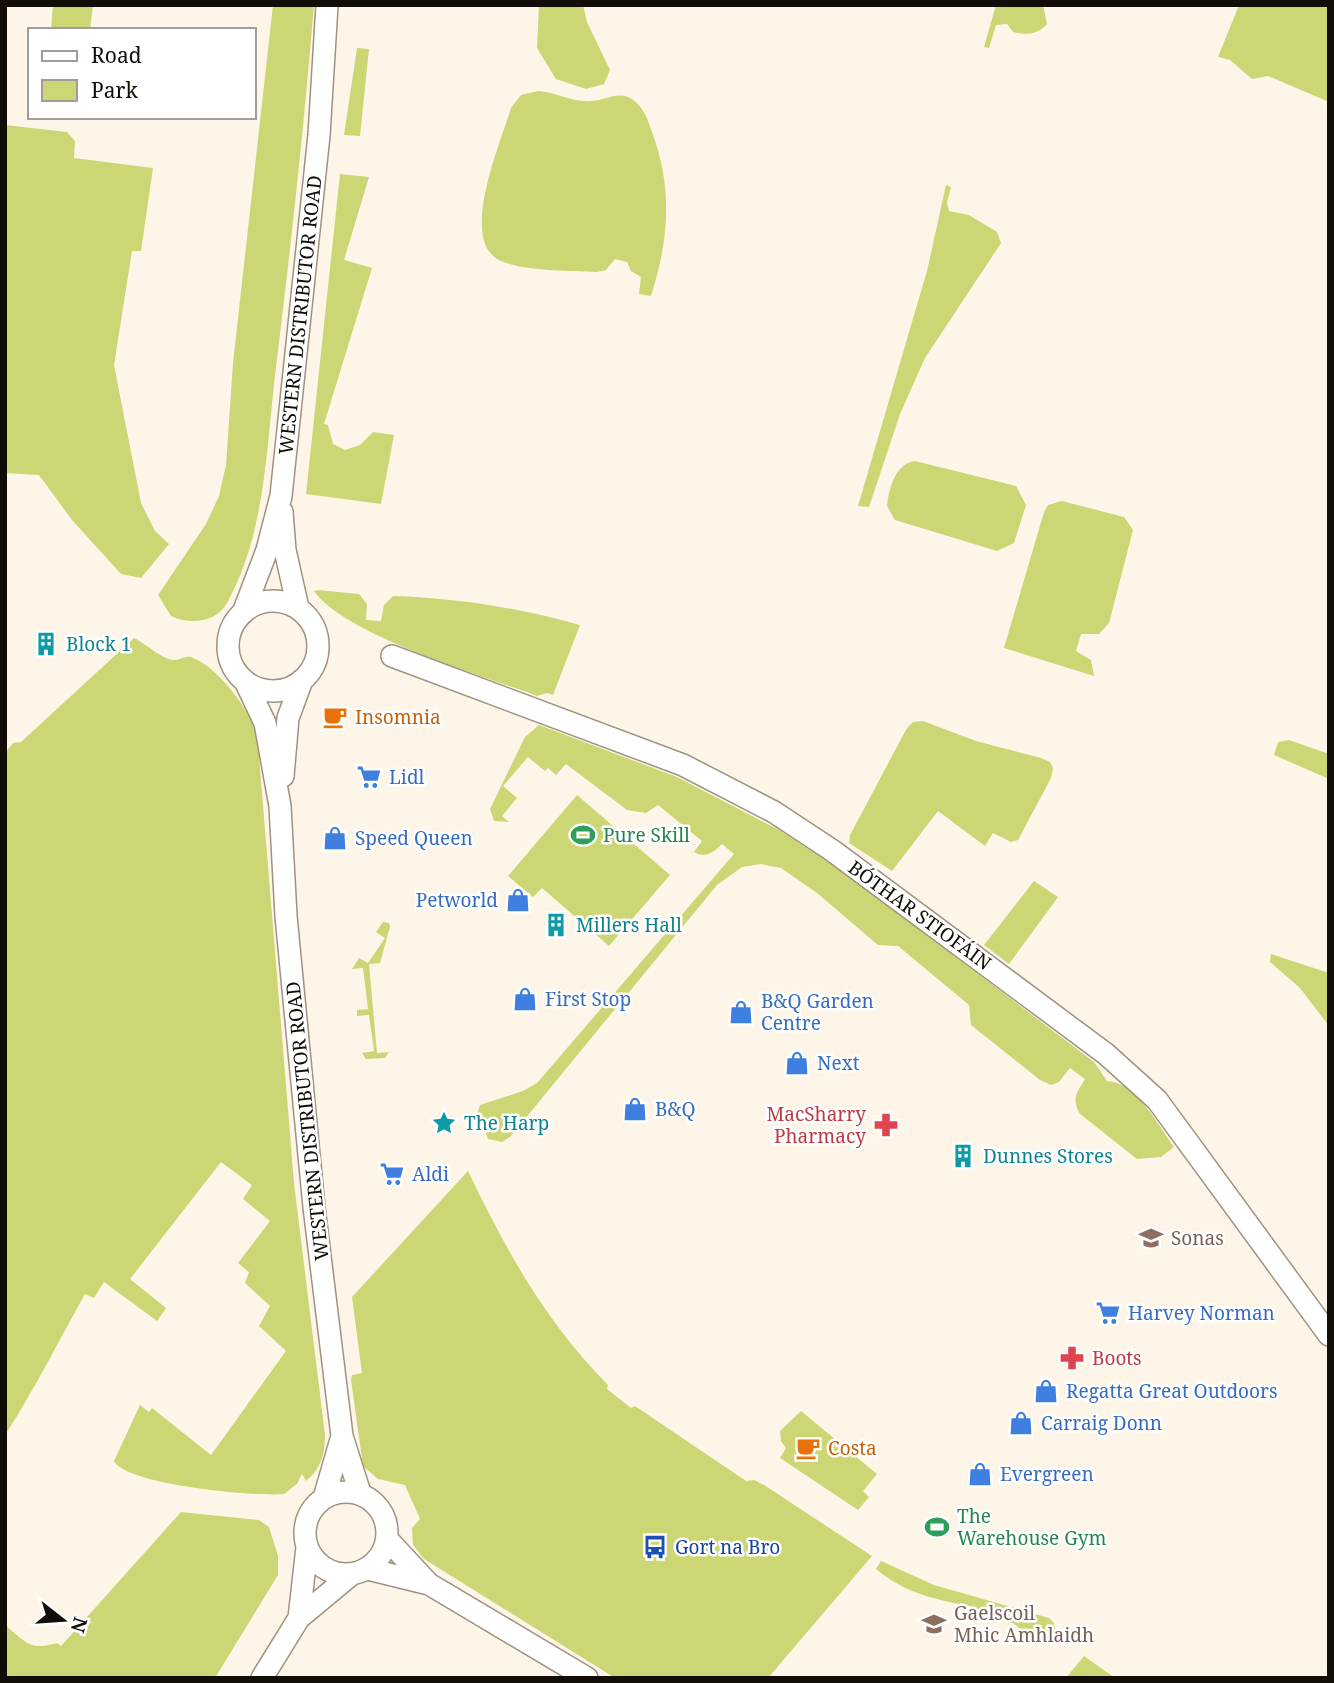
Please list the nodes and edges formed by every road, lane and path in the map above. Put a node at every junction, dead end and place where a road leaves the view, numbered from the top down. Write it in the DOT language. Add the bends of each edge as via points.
graph roads {
  1 [pos="327,5"];
  2 [pos="340,5"];
  3 [pos="318,135"];
  4 [pos="281,496"];
  5 [pos="298,608"];
  6 [pos="243,613"];
  7 [pos="392,656"];
  8 [pos="302,680"];
  9 [pos="245,681"];
  10 [pos="280,806"];
  11 [pos="1329,1335"];
  12 [pos="342,1436"];
  13 [pos="360,1493"];
  14 [pos="324,1498"];
  15 [pos="387,1539"];
  16 [pos="307,1547"];
  17 [pos="360,1572"];
  18 [pos="429,1584"];
  19 [pos="299,1618"];
  20 [pos="262,1678"];
  21 [pos="587,1678"];
  1 -- 3 [label="street, WESTERN DISTRIBUTOR ROAD"];
  2 -- 3 [label="street, WESTERN DISTRIBUTOR ROAD" via="332,80"];
  3 -- 4 [label="street, WESTERN DISTRIBUTOR ROAD"];
  4 -- 5 [label="street, WESTERN DISTRIBUTOR ROAD" via="285,550"];
  4 -- 6 [label="street, WESTERN DISTRIBUTOR ROAD"];
  5 -- 6 [label="street" via="268,601"];
  5 -- 8 [label="street" via="312,623 318,644 315,661"];
  6 -- 9 [label="street" via="234,624 229,651"];
  7 -- 11 [label="street, BÓTHAR STIOFÁIN" via="683,765 774,812 855,868 1095,1046 1157,1100"];
  8 -- 9 [label="street" via="282,690 267,691"];
  8 -- 10 [label="street, WESTERN DISTRIBUTOR ROAD" via="288,718"];
  9 -- 10 [label="street, WESTERN DISTRIBUTOR ROAD" via="265,723"];
  10 -- 12 [label="street, WESTERN DISTRIBUTOR ROAD" via="302,1098"];
  12 -- 13 [label="street, WESTERN DISTRIBUTOR ROAD"];
  12 -- 14 [label="street, WESTERN DISTRIBUTOR ROAD"];
  13 -- 14 [label="street"];
  13 -- 15 [label="street" via="385,1518"];
  14 -- 16 [label="street" via="310,1513"];
  15 -- 17 [label="street" via="378,1560"];
  15 -- 18 [label="street"];
  16 -- 17 [label="street" via="324,1569 341,1575"];
  16 -- 19 [label="street"];
  17 -- 18 [label="street"];
  17 -- 19 [label="street"];
  18 -- 21 [label="street"];
  19 -- 20 [label="street"];
}
